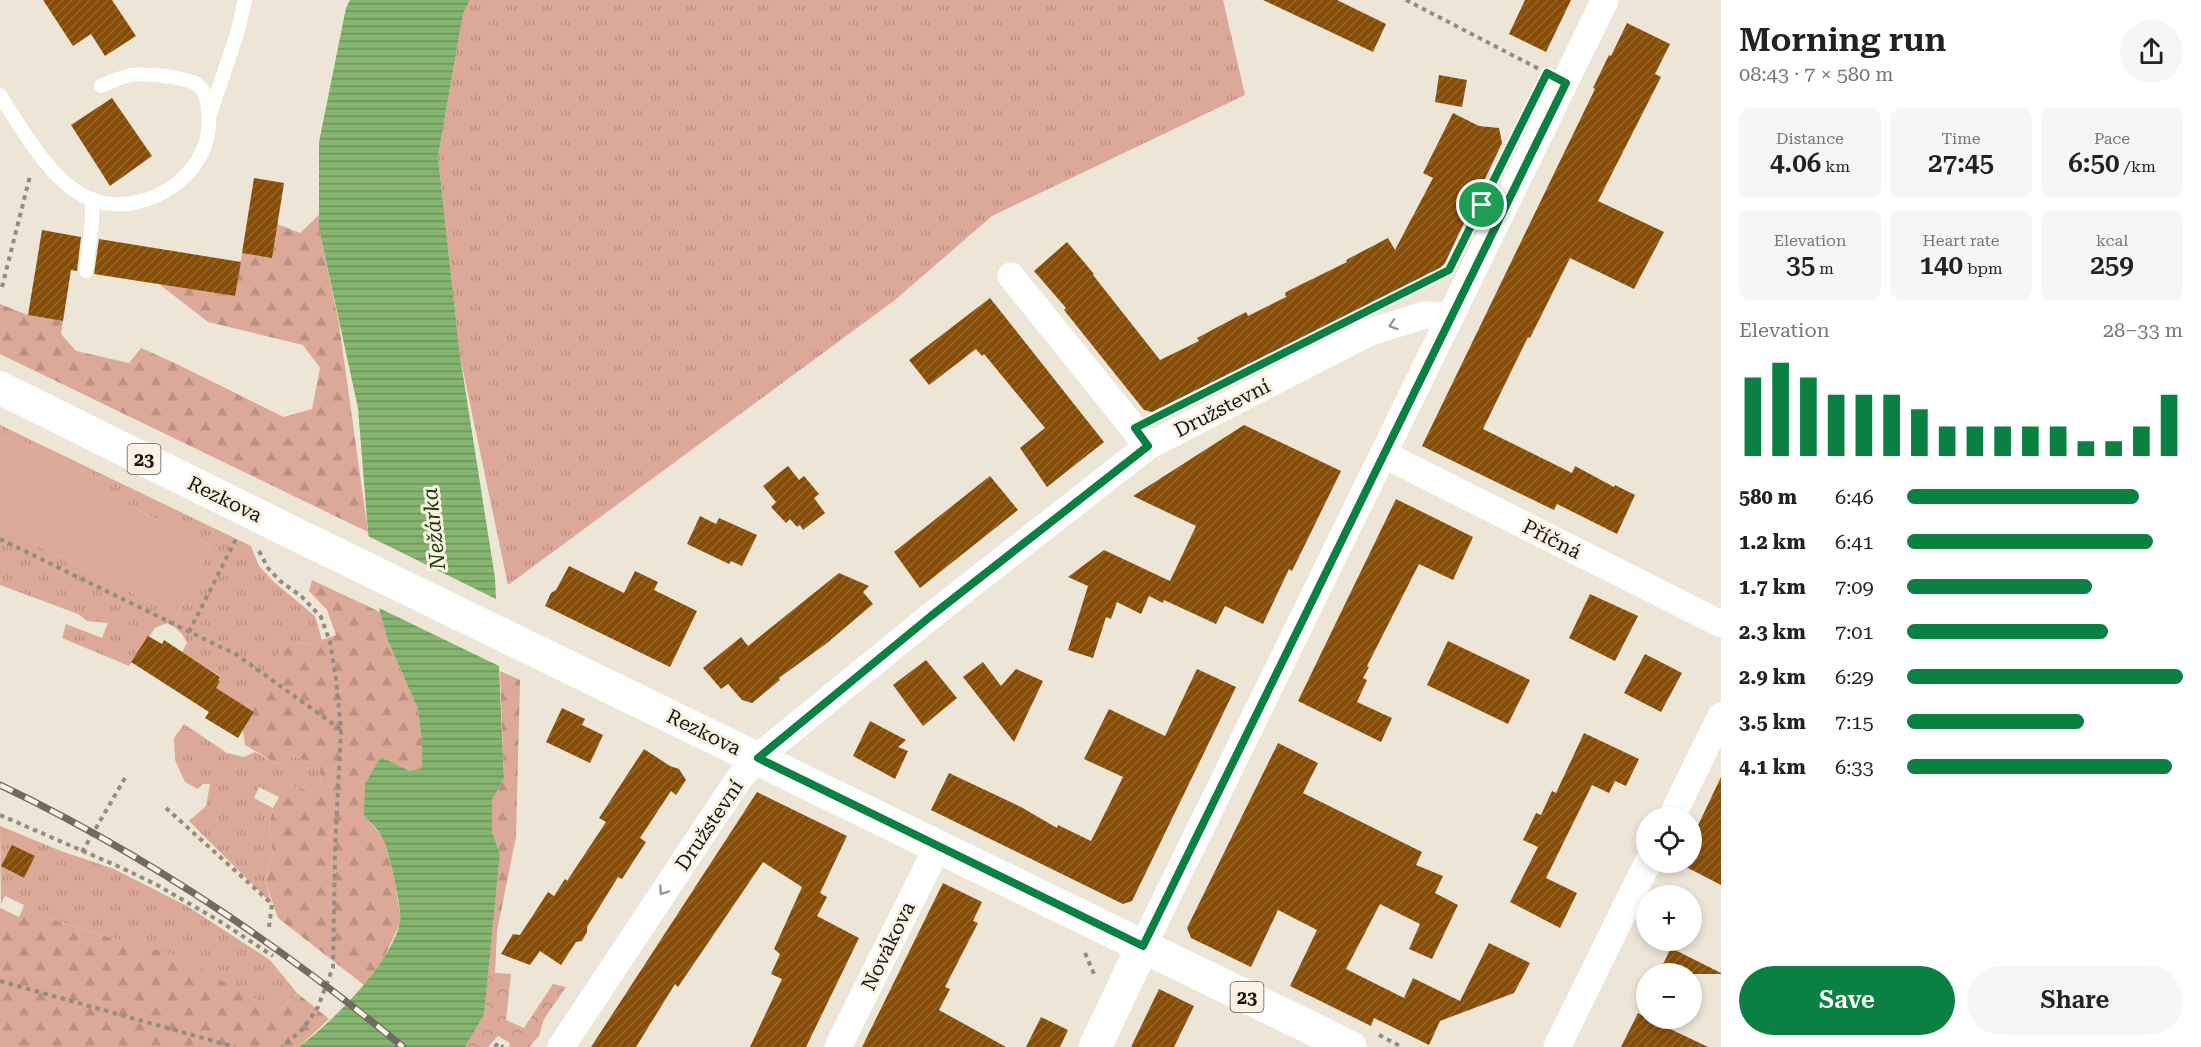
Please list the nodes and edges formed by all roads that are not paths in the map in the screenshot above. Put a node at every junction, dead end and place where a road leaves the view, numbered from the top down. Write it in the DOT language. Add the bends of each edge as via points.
graph roads {
  1 [pos="244,0"];
  2 [pos="1605,0"];
  3 [pos="101,86"];
  4 [pos="0,95"];
  5 [pos="209,116"];
  6 [pos="92,199"];
  7 [pos="86,271"];
  8 [pos="1011,276"];
  9 [pos="1450,317"];
  10 [pos="0,388"];
  11 [pos="1148,446"];
  12 [pos="1383,454"];
  13 [pos="1721,624"];
  14 [pos="1721,716"];
  15 [pos="758,758"];
  16 [pos="1676,807"];
  17 [pos="938,846"];
  18 [pos="1643,873"];
  19 [pos="1143,946"];
  20 [pos="561,1047"];
  21 [pos="838,1047"];
  22 [pos="1095,1047"];
  23 [pos="1350,1047"];
  24 [pos="1557,1047"];
  1 -- 5 [label="lane" via="237,34"];
  2 -- 9 [label="street"];
  3 -- 5 [label="lane" via="131,75 178,78 197,84 206,96"];
  4 -- 6 [label="lane" via="36,152 63,180"];
  5 -- 6 [label="lane" via="208,138 196,162 178,183 157,197 135,204"];
  6 -- 7 [label="lane"];
  8 -- 11 [label="street"];
  9 -- 11 [label="street, Družstevní, one-way" via="1425,315 1370,332"];
  9 -- 12 [label="street"];
  10 -- 15 [label="main road, Rezkova / 23"];
  11 -- 15 [label="street, Družstevní"];
  12 -- 13 [label="street, Příčná"];
  12 -- 19 [label="street"];
  14 -- 16 [label="street"];
  15 -- 17 [label="main road, Rezkova / 23"];
  15 -- 20 [label="street, Družstevní, one-way" via="738,780"];
  17 -- 19 [label="main road, Rezkova / 23"];
  17 -- 21 [label="street, Novákova"];
  18 -- 24 [label="street"];
  19 -- 22 [label="main road"];
  19 -- 23 [label="main road, Rezkova / 23"];
}
